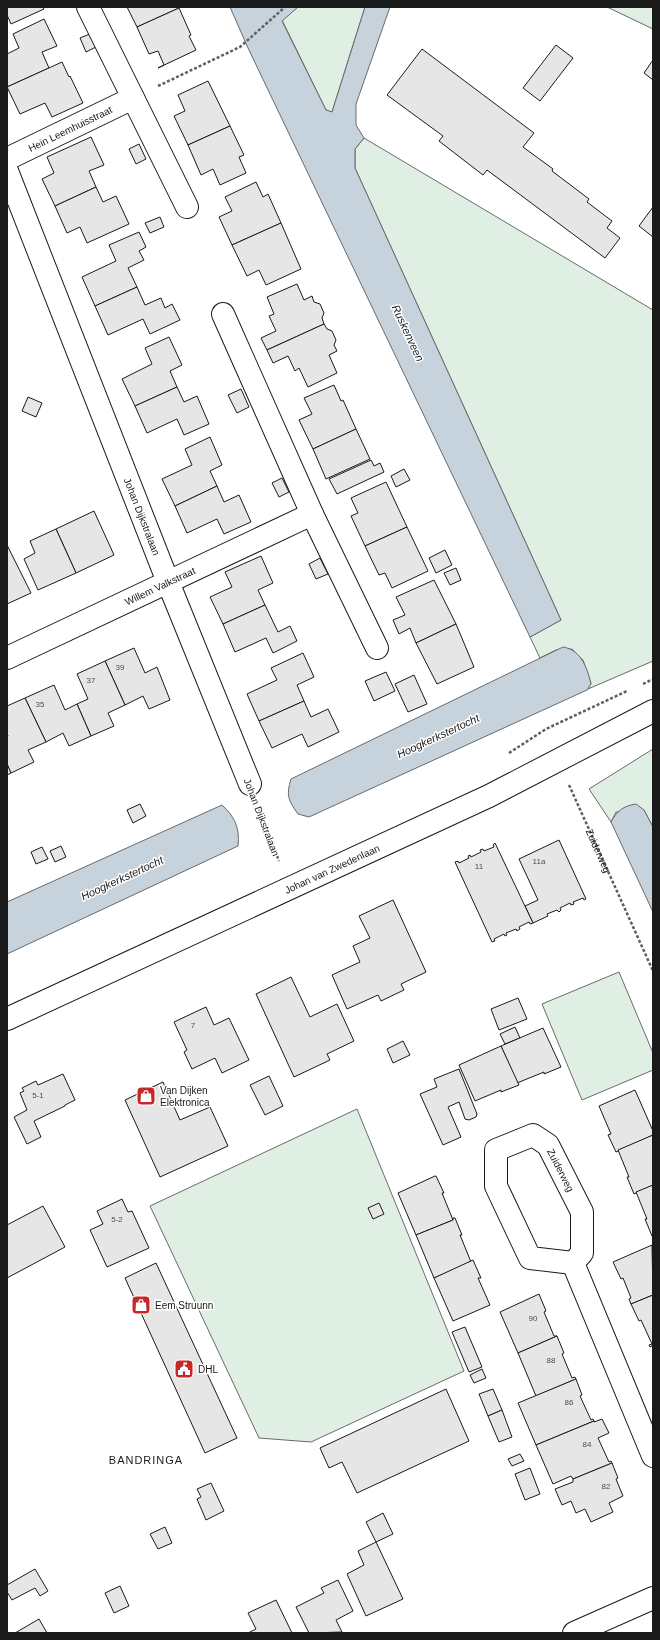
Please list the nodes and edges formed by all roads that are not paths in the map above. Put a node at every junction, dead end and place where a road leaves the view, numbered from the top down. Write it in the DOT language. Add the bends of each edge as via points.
graph roads {
  1 [pos="88,7"];
  2 [pos="134,98"];
  3 [pos="7,159"];
  4 [pos="7,171"];
  5 [pos="187,207"];
  6 [pos="223,314"];
  7 [pos="312,514"];
  8 [pos="168,582"];
  9 [pos="377,648"];
  10 [pos="7,658"];
  11 [pos="653,711"];
  12 [pos="250,784"];
  13 [pos="7,1019"];
  14 [pos="573,1263"];
  15 [pos="653,1456"];
  16 [pos="653,1598"];
  17 [pos="574,1633"];
  1 -- 2 [label="street"];
  2 -- 3 [label="street, Hein Leemhuisstraat"];
  2 -- 5 [label="street"];
  4 -- 8 [label="street, Johan Dijkstralaan"];
  6 -- 7 [label="street"];
  7 -- 8 [label="street, Willem Valkstraat"];
  7 -- 9 [label="street"];
  8 -- 10 [label="street, Willem Valkstraat"];
  8 -- 12 [label="street, Johan Dijkstralaan"];
  11 -- 13 [label="street, Johan van Zwedenlaan" via="489,796"];
  14 -- 14 [label="street, Zuiderweg" via="530,1258 496,1186 496,1150 533,1134 548,1145 582,1212 582,1253"];
  14 -- 15 [label="street"];
  16 -- 17 [label="street"];
}
